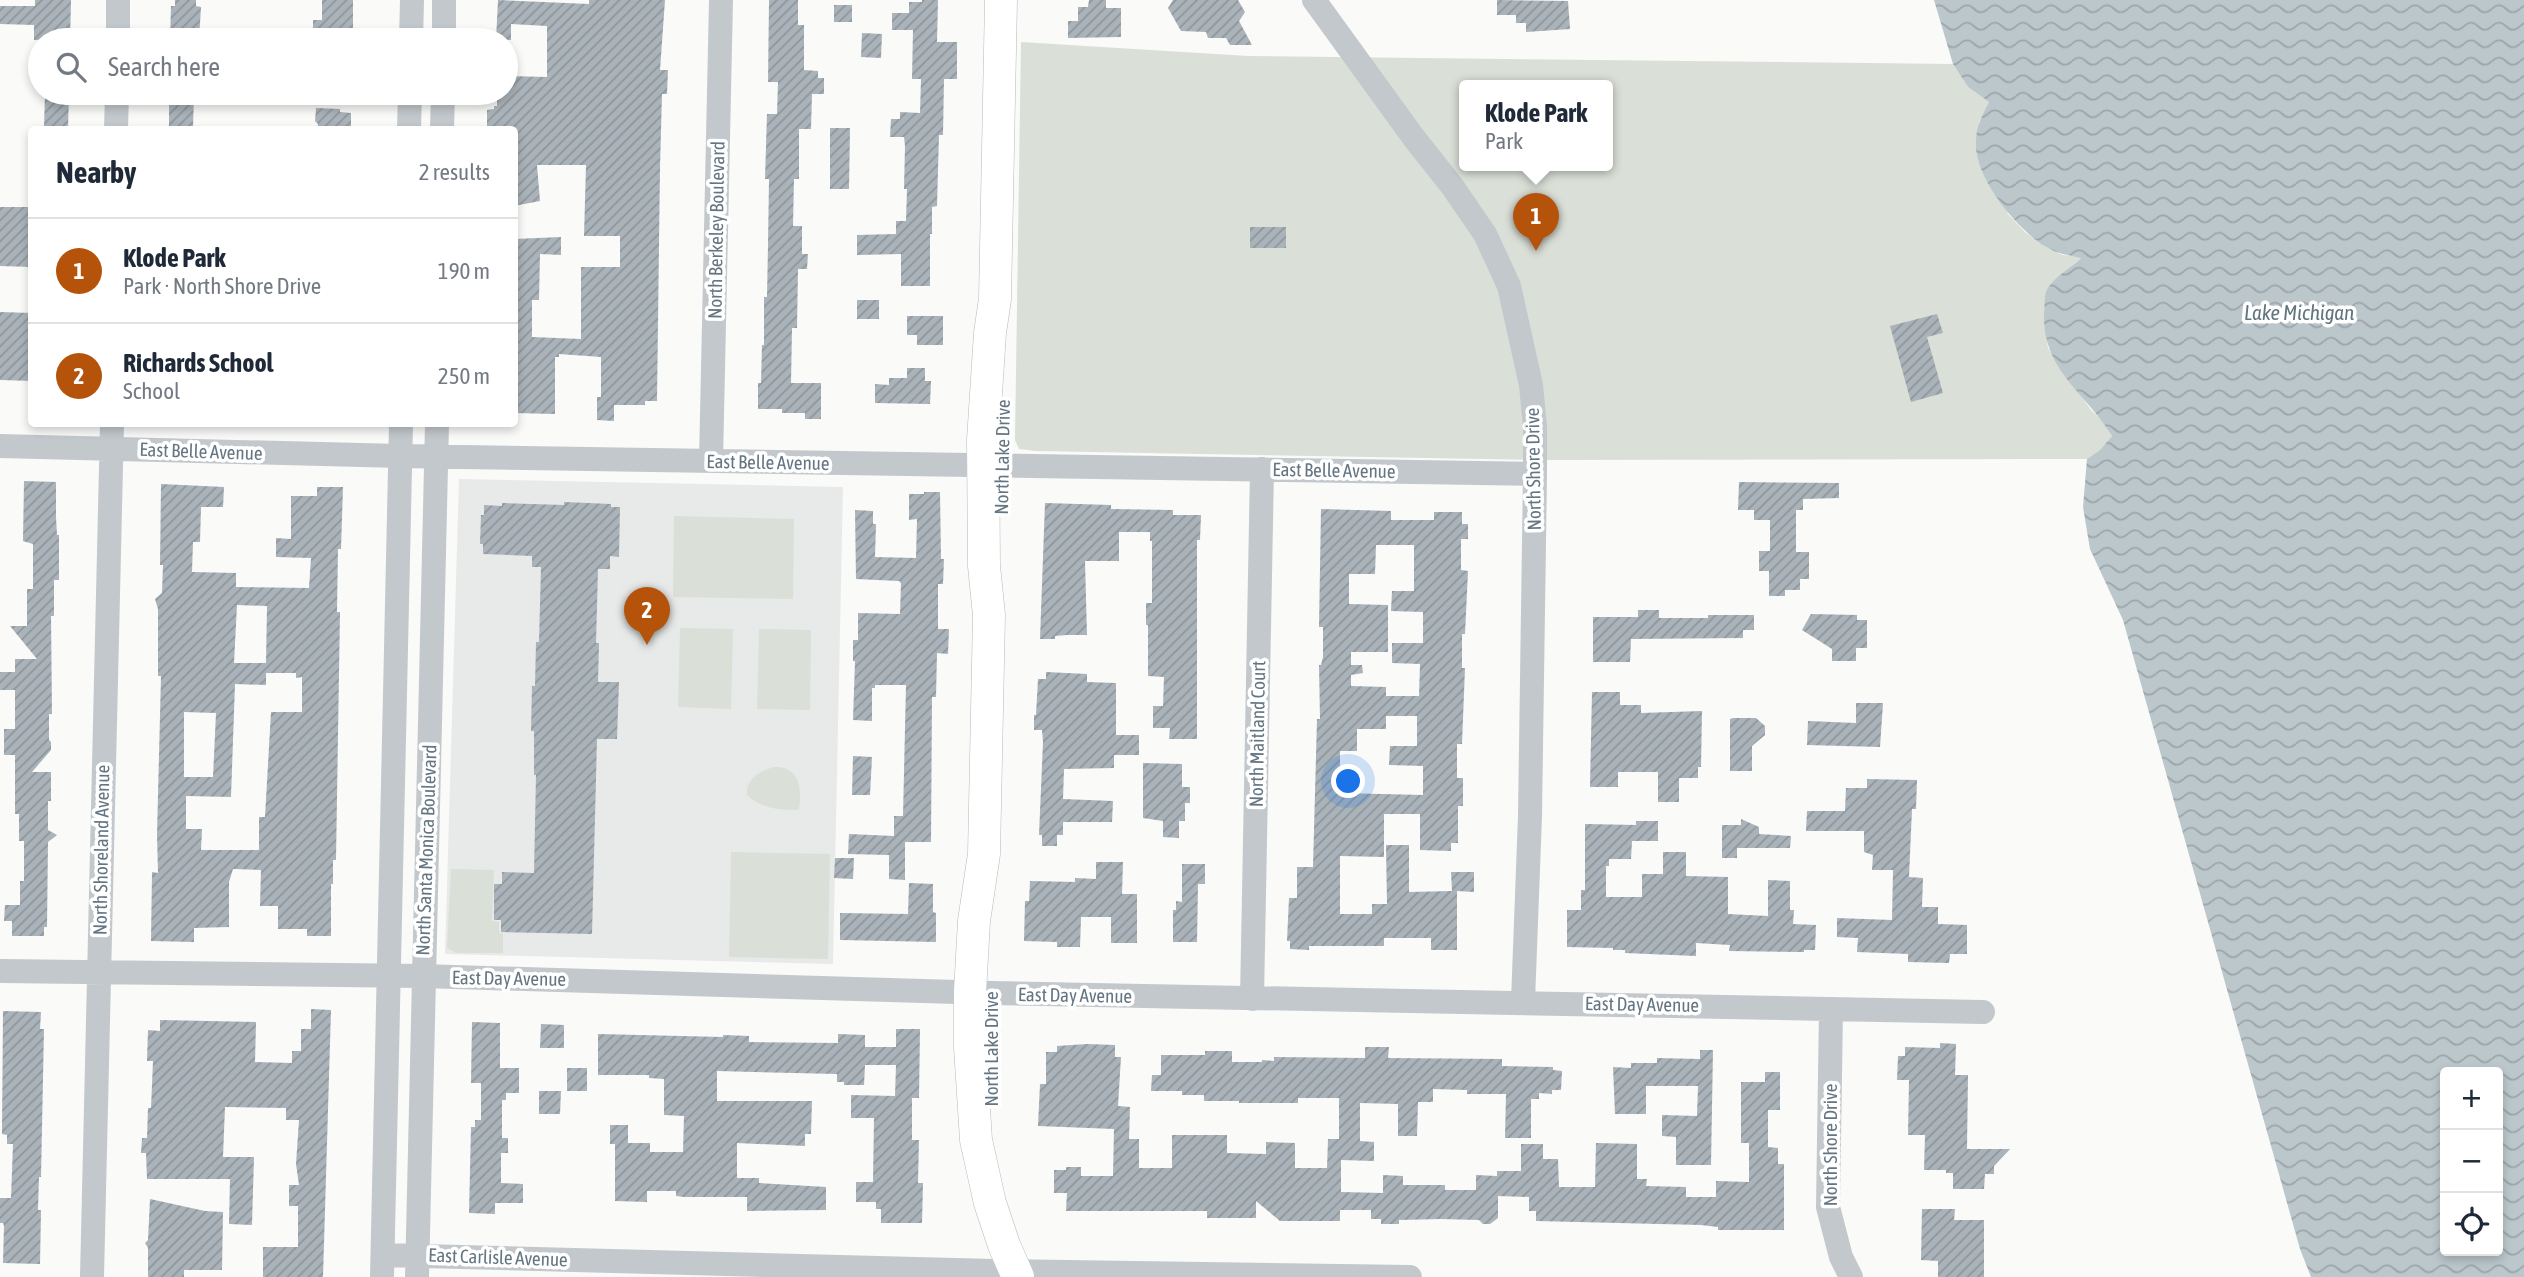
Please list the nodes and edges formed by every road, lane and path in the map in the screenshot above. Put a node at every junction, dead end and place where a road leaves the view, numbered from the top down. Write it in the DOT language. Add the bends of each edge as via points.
graph roads {
  1 [pos="118,0"];
  2 [pos="412,0"];
  3 [pos="444,0"];
  4 [pos="721,0"];
  5 [pos="1000,0"];
  6 [pos="1314,0"];
  7 [pos="117,28"];
  8 [pos="411,28"];
  9 [pos="444,28"];
  10 [pos="117,105"];
  11 [pos="410,105"];
  12 [pos="443,105"];
  13 [pos="116,126"];
  14 [pos="409,126"];
  15 [pos="442,126"];
  16 [pos="111,427"];
  17 [pos="401,427"];
  18 [pos="437,427"];
  19 [pos="0,446"];
  20 [pos="111,448"];
  21 [pos="400,456"];
  22 [pos="436,457"];
  23 [pos="711,461"];
  24 [pos="993,465"];
  25 [pos="1262,469"];
  26 [pos="1535,474"];
  27 [pos="0,971"];
  28 [pos="98,972"];
  29 [pos="390,976"];
  30 [pos="422,976"];
  31 [pos="981,992"];
  32 [pos="1252,999"];
  33 [pos="1523,1001"];
  34 [pos="1831,1009"];
  35 [pos="1983,1012"];
  36 [pos="382,1266"];
  37 [pos="418,1266"];
  38 [pos="1027,1274"];
  39 [pos="92,1277"];
  40 [pos="1410,1277"];
  41 [pos="1851,1277"];
  1 -- 7 [label="street"];
  2 -- 8 [label="street"];
  3 -- 9 [label="street"];
  4 -- 23 [label="street, North Berkeley Boulevard"];
  5 -- 24 [label="main road, North Lake Drive" via="995,299 990,333"];
  6 -- 26 [label="street, North Shore Drive" via="1485,234 1509,286 1531,385"];
  10 -- 13 [label="street"];
  11 -- 14 [label="street"];
  12 -- 15 [label="street"];
  16 -- 20 [label="street, North Shoreland Avenue"];
  17 -- 21 [label="street, North Santa Monica Boulevard"];
  18 -- 22 [label="street, North Santa Monica Boulevard"];
  19 -- 20 [label="street, East Belle Avenue"];
  20 -- 21 [label="street, East Belle Avenue"];
  20 -- 28 [label="street, North Shoreland Avenue"];
  21 -- 22 [label="street, East Belle Avenue"];
  21 -- 29 [label="street, North Santa Monica Boulevard"];
  22 -- 23 [label="street, East Belle Avenue"];
  22 -- 30 [label="street, North Santa Monica Boulevard"];
  23 -- 24 [label="street, East Belle Avenue"];
  24 -- 25 [label="street, East Belle Avenue"];
  24 -- 31 [label="main road, North Lake Drive" via="984,566 989,615 984,855 977,891"];
  25 -- 26 [label="street, East Belle Avenue"];
  25 -- 32 [label="street, North Maitland Court"];
  26 -- 33 [label="street, North Shore Drive"];
  27 -- 28 [label="street, East Day Avenue"];
  28 -- 29 [label="street, East Day Avenue"];
  28 -- 39 [label="street, North Shoreland Avenue"];
  29 -- 30 [label="street, East Day Avenue"];
  29 -- 36 [label="street, North Santa Monica Boulevard"];
  30 -- 31 [label="street, East Day Avenue"];
  30 -- 37 [label="street, North Santa Monica Boulevard"];
  31 -- 32 [label="street, East Day Avenue"];
  31 -- 38 [label="main road, North Lake Drive" via="994,1144"];
  32 -- 33 [label="street, East Day Avenue"];
  33 -- 34 [label="street, East Day Avenue"];
  34 -- 35 [label="street, East Day Avenue"];
  34 -- 41 [label="street, North Shore Drive" via="1828,1207"];
  36 -- 37 [label="street, East Carlisle Avenue"];
  37 -- 38 [label="street, East Carlisle Avenue"];
  38 -- 40 [label="street, East Carlisle Avenue"];
}
